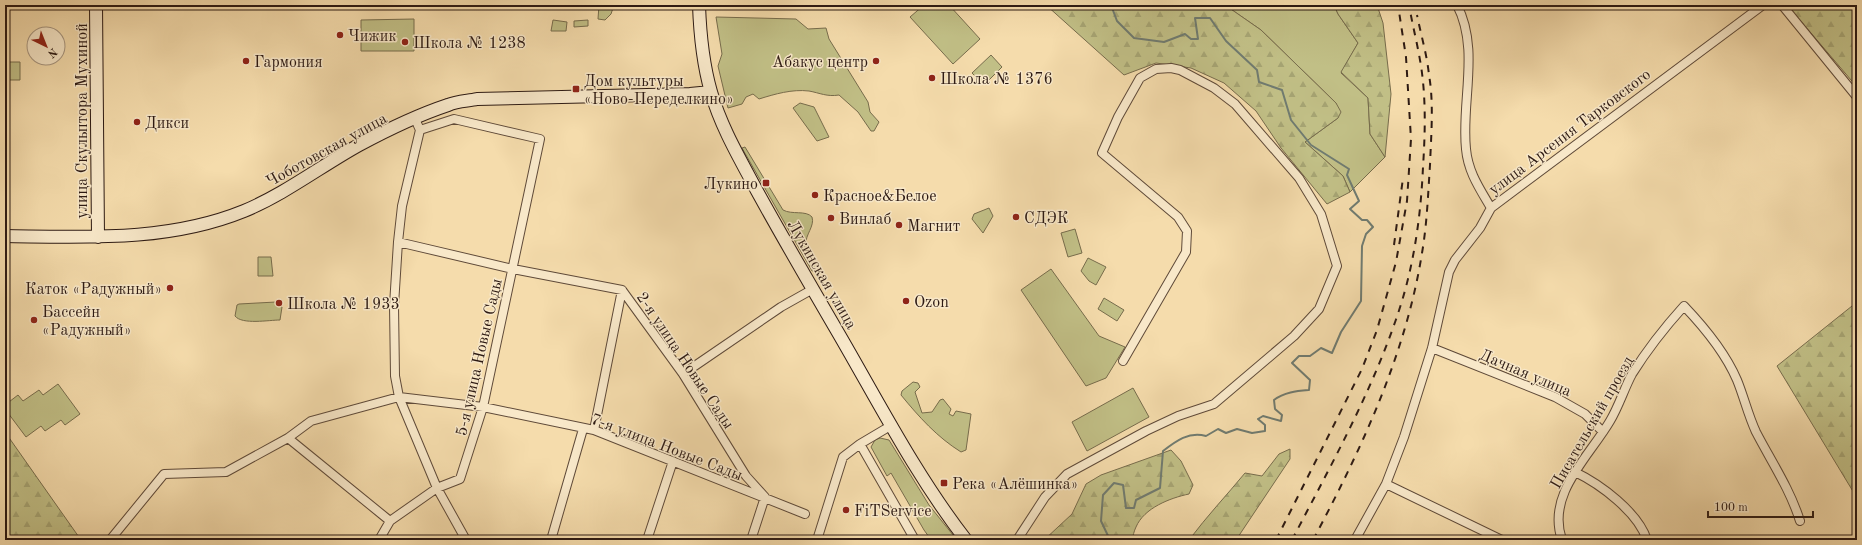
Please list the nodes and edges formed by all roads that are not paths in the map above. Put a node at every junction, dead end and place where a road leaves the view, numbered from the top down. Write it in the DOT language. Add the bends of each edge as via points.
graph roads {
  1 [pos="96,5"];
  2 [pos="699,5"];
  3 [pos="1457,5"];
  4 [pos="1763,5"];
  5 [pos="1782,5"];
  6 [pos="711,92"];
  7 [pos="1857,97"];
  8 [pos="415,119"];
  9 [pos="420,130"];
  10 [pos="1491,208"];
  11 [pos="5,236"];
  12 [pos="98,236"];
  13 [pos="398,242"];
  14 [pos="513,269"];
  15 [pos="812,289"];
  16 [pos="622,290"];
  17 [pos="1432,348"];
  18 [pos="1123,361"];
  19 [pos="683,374"];
  20 [pos="399,397"];
  21 [pos="483,407"];
  22 [pos="892,426"];
  23 [pos="583,428"];
  24 [pos="594,430"];
  25 [pos="1603,432"];
  26 [pos="288,438"];
  27 [pos="860,444"];
  28 [pos="672,461"];
  29 [pos="1575,472"];
  30 [pos="1386,484"];
  31 [pos="437,488"];
  32 [pos="765,498"];
  33 [pos="805,514"];
  34 [pos="390,521"];
  35 [pos="1800,521"];
  36 [pos="110,540"];
  37 [pos="379,540"];
  38 [pos="466,540"];
  39 [pos="551,540"];
  40 [pos="647,540"];
  41 [pos="751,540"];
  42 [pos="817,540"];
  43 [pos="915,540"];
  44 [pos="965,540"];
  45 [pos="1017,540"];
  46 [pos="1355,540"];
  47 [pos="1502,540"];
  48 [pos="1562,540"];
  49 [pos="1647,540"];
  1 -- 12 [label="main road, улица Скульптора Мухиной"];
  2 -- 6 [label="main road, Лукинская улица" via="706,71"];
  3 -- 10 [label="street" via="1463,15 1468,41 1466,150 1474,180"];
  4 -- 10 [label="street, улица Арсения Тарковского"];
  5 -- 7 [label="street"];
  6 -- 8 [label="main road, Чоботовская улица" via="477,99 449,104"];
  6 -- 15 [label="main road, Лукинская улица" via="728,138"];
  8 -- 9 [label="street"];
  8 -- 12 [label="main road, Чоботовская улица" via="360,144 289,188 244,211 209,223 172,231"];
  9 -- 13 [label="street" via="402,206"];
  9 -- 14 [label="street, 5-я улица Новые Сады" via="454,119 540,138"];
  10 -- 17 [label="street, улица Арсения Тарковского" via="1449,272"];
  11 -- 12 [label="main road, Чоботовская улица"];
  13 -- 14 [label="street, 2-я улица Новые Сады"];
  13 -- 20 [label="street" via="394,305 395,376"];
  14 -- 16 [label="street, 2-я улица Новые Сады"];
  14 -- 21 [label="street, 5-я улица Новые Сады"];
  15 -- 19 [label="street"];
  15 -- 22 [label="main road, Лукинская улица"];
  16 -- 19 [label="street, 2-я улица Новые Сады"];
  16 -- 24 [label="street"];
  17 -- 25 [label="street, Дачная улица" via="1554,397 1585,414"];
  17 -- 30 [label="street, улица Арсения Тарковского"];
  18 -- 45 [label="street" via="1186,252 1187,231 1178,217 1102,153 1140,78 1156,69 1171,68 1214,88 1235,104 1299,178 1321,214 1337,266 1319,309 1294,336 1214,404 1178,416 1146,431 1067,474 1044,497"];
  19 -- 32 [label="street, 2-я улица Новые Сады" via="746,476"];
  20 -- 21 [label="street, 7-я улица Новые Сады"];
  20 -- 26 [label="street, 7-я улица Новые Сады" via="311,421"];
  20 -- 31 [label="street"];
  21 -- 23 [label="street, 7-я улица Новые Сады"];
  21 -- 31 [label="street, 5-я улица Новые Сады" via="460,479"];
  22 -- 27 [label="street"];
  22 -- 44 [label="main road, Лукинская улица"];
  23 -- 24 [label="street, 7-я улица Новые Сады"];
  23 -- 39 [label="street"];
  24 -- 28 [label="street, 7-я улица Новые Сады"];
  25 -- 29 [label="street, Писательский проезд"];
  25 -- 35 [label="street, Писательский проезд" via="1632,375 1662,330 1684,306 1717,345 1736,379 1751,422 1794,501"];
  26 -- 34 [label="street"];
  26 -- 36 [label="street, 7-я улица Новые Сады" via="226,472 164,474"];
  27 -- 42 [label="street" via="843,457"];
  27 -- 43 [label="street"];
  28 -- 32 [label="street, 7-я улица Новые Сады"];
  28 -- 40 [label="street"];
  29 -- 48 [label="street, Писательский проезд" via="1565,489 1561,504 1558,528"];
  29 -- 49 [label="street" via="1594,482 1621,503 1645,533"];
  30 -- 46 [label="street, улица Арсения Тарковского"];
  30 -- 47 [label="street"];
  31 -- 34 [label="street, 5-я улица Новые Сады"];
  31 -- 38 [label="street"];
  32 -- 33 [label="street, 7-я улица Новые Сады"];
  32 -- 41 [label="street"];
  34 -- 37 [label="street, 5-я улица Новые Сады"];
}
